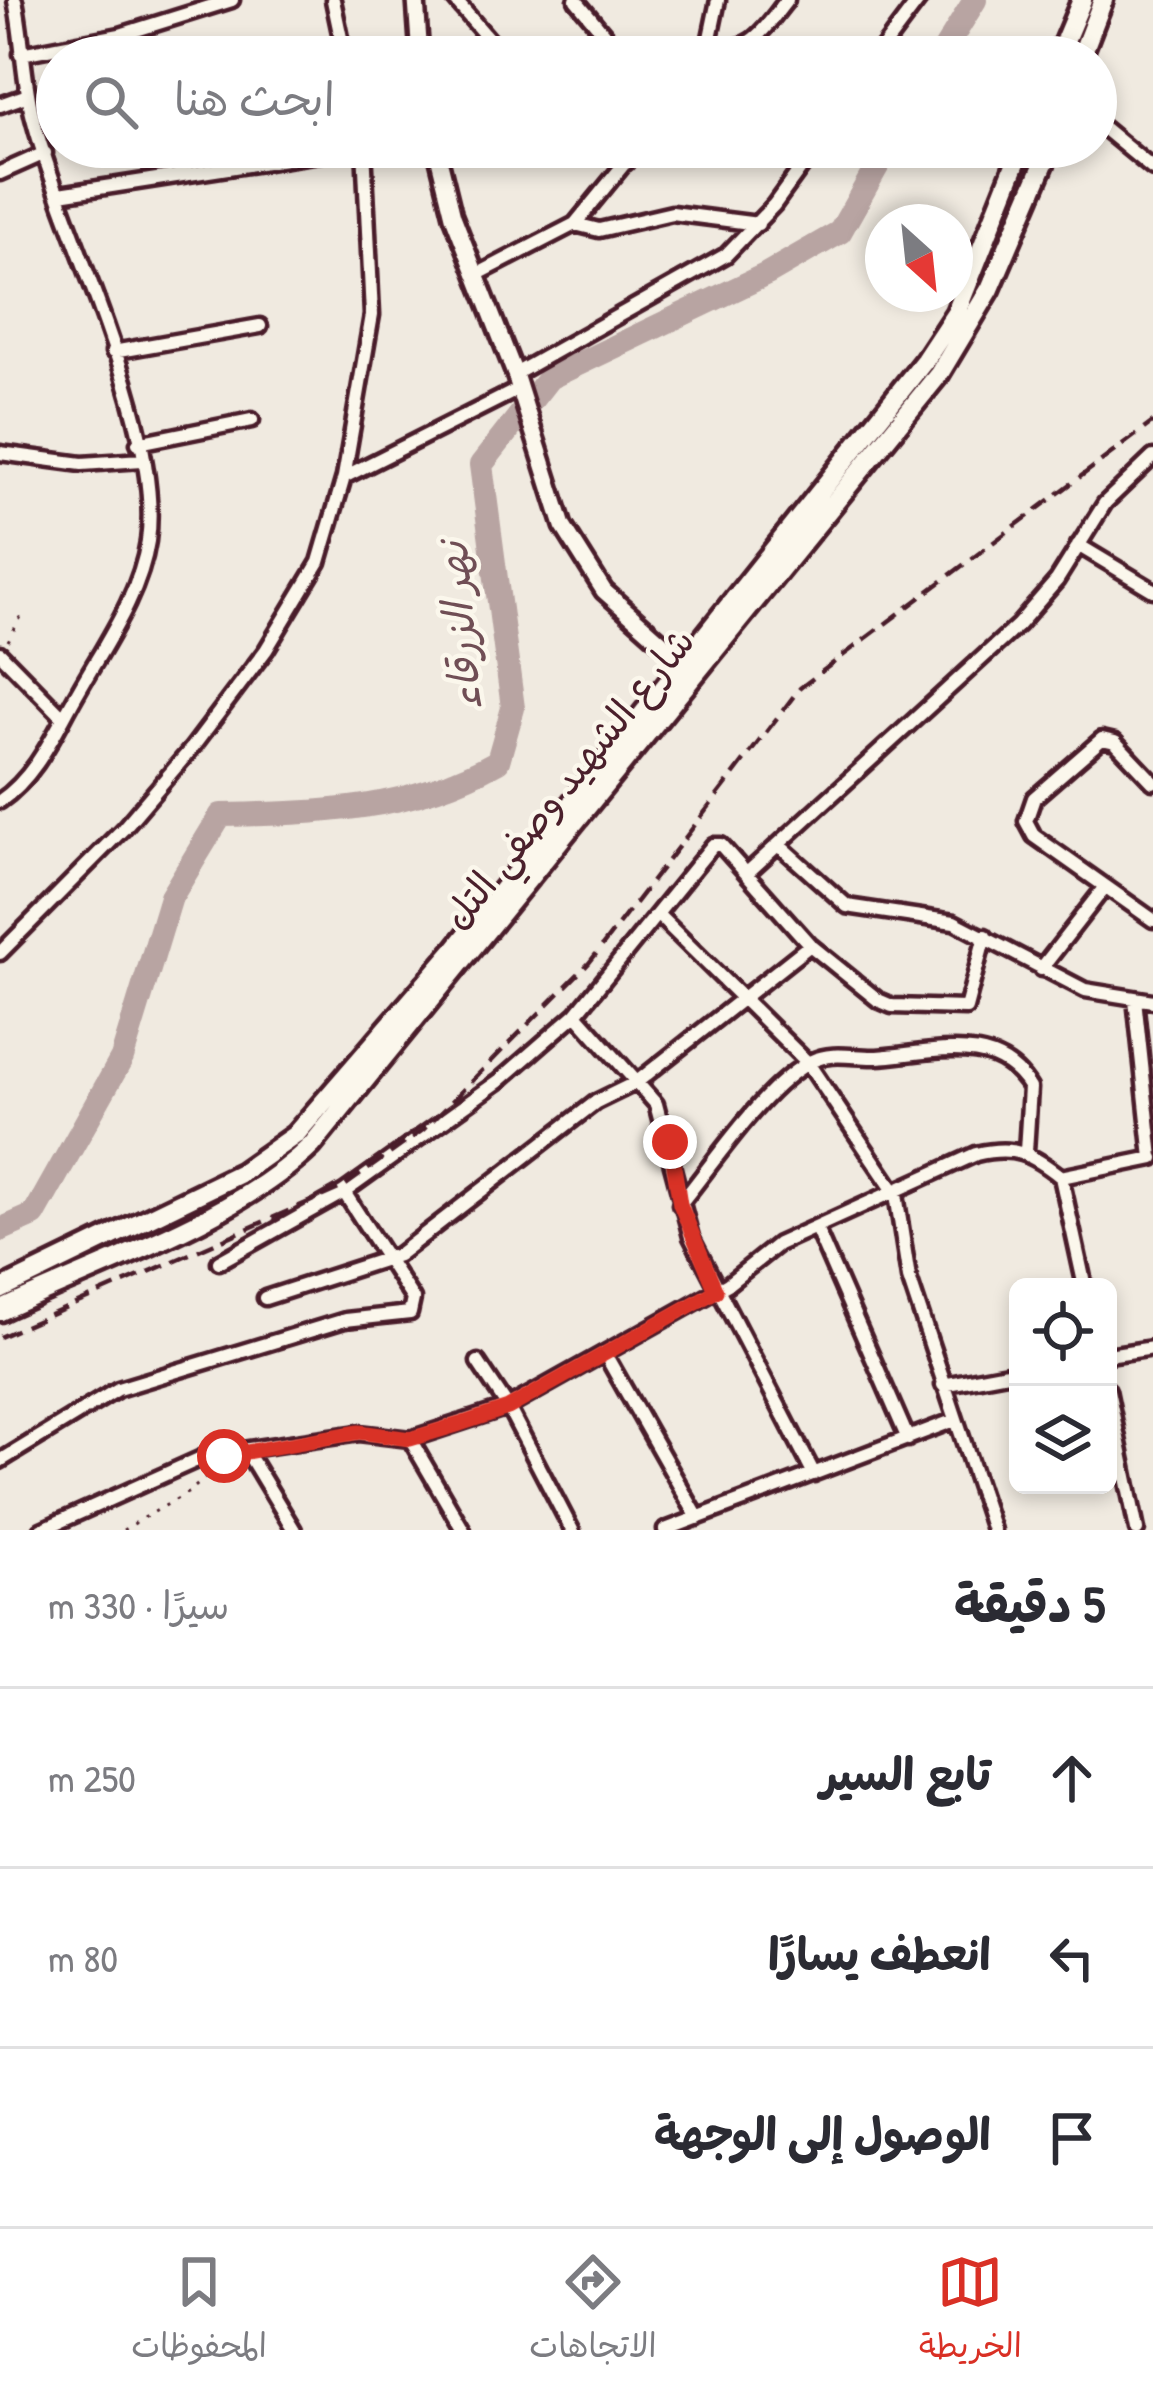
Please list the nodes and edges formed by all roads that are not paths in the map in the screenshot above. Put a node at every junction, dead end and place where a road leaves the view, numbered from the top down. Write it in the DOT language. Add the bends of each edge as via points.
graph roads {
  1 [pos="16,0"];
  2 [pos="232,0"];
  3 [pos="333,0"];
  4 [pos="416,0"];
  5 [pos="455,0"];
  6 [pos="576,0"];
  7 [pos="704,0"];
  8 [pos="787,0"];
  9 [pos="919,0"];
  10 [pos="1082,0"];
  11 [pos="1103,0"];
  12 [pos="717,7"];
  13 [pos="115,36"];
  14 [pos="341,36"];
  15 [pos="419,36"];
  16 [pos="486,36"];
  17 [pos="606,36"];
  18 [pos="757,36"];
  19 [pos="892,36"];
  20 [pos="1067,36"];
  21 [pos="1089,36"];
  22 [pos="36,51"];
  23 [pos="21,54"];
  24 [pos="28,95"];
  25 [pos="0,104"];
  26 [pos="36,122"];
  27 [pos="1117,144"];
  28 [pos="36,157"];
  29 [pos="50,168"];
  30 [pos="228,168"];
  31 [pos="365,168"];
  32 [pos="441,168"];
  33 [pos="622,168"];
  34 [pos="800,168"];
  35 [pos="1014,168"];
  36 [pos="1043,168"];
  37 [pos="1153,169"];
  38 [pos="0,173"];
  39 [pos="60,194"];
  40 [pos="575,224"];
  41 [pos="758,224"];
  42 [pos="986,237"];
  43 [pos="1009,247"];
  44 [pos="476,275"];
  45 [pos="260,326"];
  46 [pos="113,352"];
  47 [pos="519,389"];
  48 [pos="252,420"];
  49 [pos="138,442"];
  50 [pos="0,453"];
  51 [pos="142,460"];
  52 [pos="1151,463"];
  53 [pos="344,477"];
  54 [pos="1078,545"];
  55 [pos="1153,590"];
  56 [pos="0,653"];
  57 [pos="684,662"];
  58 [pos="63,717"];
  59 [pos="1153,782"];
  60 [pos="0,801"];
  61 [pos="780,846"];
  62 [pos="747,873"];
  63 [pos="1105,888"];
  64 [pos="659,916"];
  65 [pos="1153,920"];
  66 [pos="985,936"];
  67 [pos="810,945"];
  68 [pos="0,953"];
  69 [pos="1041,969"];
  70 [pos="742,997"];
  71 [pos="1135,999"];
  72 [pos="1153,1000"];
  73 [pos="576,1015"];
  74 [pos="808,1063"];
  75 [pos="637,1082"];
  76 [pos="1026,1151"];
  77 [pos="1152,1158"];
  78 [pos="260,1161"];
  79 [pos="1060,1177"];
  80 [pos="271,1179"];
  81 [pos="344,1192"];
  82 [pos="896,1194"];
  83 [pos="680,1204"];
  84 [pos="816,1228"];
  85 [pos="391,1258"];
  86 [pos="219,1262"];
  87 [pos="1083,1278"];
  88 [pos="0,1290"];
  89 [pos="716,1291"];
  90 [pos="265,1298"];
  91 [pos="0,1310"];
  92 [pos="1153,1348"];
  93 [pos="604,1354"];
  94 [pos="1117,1354"];
  95 [pos="478,1362"];
  96 [pos="1009,1373"];
  97 [pos="943,1385"];
  98 [pos="508,1408"];
  99 [pos="955,1420"];
  100 [pos="1117,1432"];
  101 [pos="410,1439"];
  102 [pos="908,1439"];
  103 [pos="247,1452"];
  104 [pos="0,1461"];
  105 [pos="814,1474"];
  106 [pos="690,1524"];
  107 [pos="290,1525"];
  108 [pos="41,1530"];
  109 [pos="273,1530"];
  110 [pos="463,1530"];
  111 [pos="572,1530"];
  112 [pos="665,1530"];
  113 [pos="993,1530"];
  114 [pos="1138,1530"];
  1 -- 23 [label="street"];
  2 -- 13 [label="street"];
  3 -- 14 [label="street"];
  4 -- 15 [label="street"];
  5 -- 16 [label="street"];
  6 -- 17 [label="street"];
  7 -- 12 [label="street"];
  8 -- 18 [label="street"];
  9 -- 19 [label="street"];
  10 -- 20 [label="main road"];
  11 -- 21 [label="main road"];
  22 -- 23 [label="street"];
  23 -- 24 [label="street"];
  24 -- 25 [label="street"];
  24 -- 26 [label="street"];
  27 -- 37 [label="street"];
  28 -- 38 [label="street"];
  29 -- 39 [label="street"];
  30 -- 39 [label="street"];
  31 -- 53 [label="street" via="372,315"];
  32 -- 44 [label="street"];
  33 -- 40 [label="street"];
  34 -- 41 [label="street"];
  35 -- 42 [label="main road, شارع الشهيد وصفي التل"];
  36 -- 43 [label="main road, شارع الشهيد وصفي التل"];
  39 -- 46 [label="street"];
  40 -- 41 [label="street" via="608,229 660,213"];
  40 -- 44 [label="street"];
  41 -- 47 [label="street" via="726,255"];
  42 -- 43 [label="main road"];
  42 -- 57 [label="main road, شارع الشهيد وصفي التل" via="956,313 926,360"];
  43 -- 80 [label="main road, شارع الشهيد وصفي التل" via="965,335 902,421 312,1145"];
  44 -- 47 [label="street"];
  45 -- 46 [label="street"];
  46 -- 49 [label="street"];
  47 -- 53 [label="street"];
  47 -- 57 [label="street" via="554,507 592,577"];
  48 -- 49 [label="street"];
  49 -- 51 [label="street"];
  50 -- 51 [label="street" via="82,464"];
  51 -- 58 [label="street" via="149,522 143,561 120,619"];
  52 -- 54 [label="street" via="1105,503"];
  53 -- 68 [label="street" via="320,562 266,650 158,789"];
  54 -- 55 [label="street"];
  54 -- 61 [label="street" via="1018,625"];
  56 -- 58 [label="street"];
  57 -- 78 [label="main road, شارع الشهيد وصفي التل" via="396,1020 322,1107"];
  58 -- 60 [label="street" via="30,774"];
  59 -- 63 [label="street" via="1115,742 1102,740 1027,810 1028,830"];
  61 -- 62 [label="street"];
  61 -- 66 [label="street" via="848,906 936,917"];
  62 -- 64 [label="street" via="713,845"];
  62 -- 67 [label="street"];
  63 -- 65 [label="street"];
  63 -- 69 [label="street"];
  64 -- 70 [label="street"];
  64 -- 73 [label="street"];
  66 -- 67 [label="street" via="968,1004 958,1012 892,1006"];
  66 -- 69 [label="street"];
  67 -- 70 [label="street"];
  69 -- 71 [label="street" via="1085,990"];
  70 -- 74 [label="street"];
  70 -- 75 [label="street"];
  71 -- 72 [label="street"];
  71 -- 77 [label="street"];
  73 -- 75 [label="street"];
  73 -- 81 [label="street"];
  74 -- 76 [label="street" via="934,1047 978,1052 1030,1088"];
  74 -- 82 [label="street"];
  74 -- 83 [label="street"];
  75 -- 83 [label="street" via="663,1119"];
  75 -- 85 [label="street" via="596,1102"];
  76 -- 79 [label="street"];
  76 -- 82 [label="street" via="976,1154"];
  77 -- 79 [label="street"];
  78 -- 80 [label="main road"];
  78 -- 88 [label="main road, شارع الشهيد وصفي التل"];
  79 -- 87 [label="street"];
  80 -- 91 [label="main road, شارع الشهيد وصفي التل"];
  81 -- 85 [label="street"];
  81 -- 86 [label="street"];
  82 -- 84 [label="street"];
  82 -- 97 [label="street" via="909,1278"];
  83 -- 89 [label="street"];
  84 -- 89 [label="street" via="771,1249"];
  84 -- 102 [label="street"];
  85 -- 90 [label="street"];
  85 -- 104 [label="street" via="415,1303 410,1312 345,1320 118,1389"];
  89 -- 93 [label="street"];
  89 -- 105 [label="street"];
  92 -- 94 [label="street"];
  93 -- 98 [label="street"];
  93 -- 106 [label="street"];
  95 -- 98 [label="street"];
  96 -- 97 [label="street"];
  97 -- 99 [label="street"];
  98 -- 101 [label="street"];
  98 -- 111 [label="street"];
  99 -- 102 [label="street"];
  99 -- 113 [label="street"];
  100 -- 114 [label="street"];
  101 -- 103 [label="street" via="359,1432"];
  101 -- 110 [label="street"];
  102 -- 105 [label="street"];
  103 -- 107 [label="street"];
  103 -- 108 [label="street" via="192,1460"];
  105 -- 106 [label="street"];
  106 -- 112 [label="street"];
  107 -- 109 [label="street"];
}
